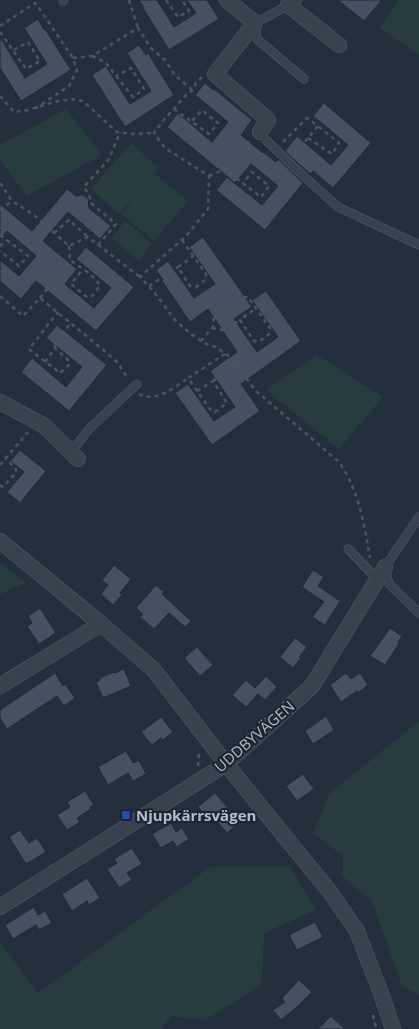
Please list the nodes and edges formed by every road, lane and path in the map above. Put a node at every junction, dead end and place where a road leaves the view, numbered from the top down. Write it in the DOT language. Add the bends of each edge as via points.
graph roads {
  1 [pos="129,0"];
  2 [pos="166,0"];
  3 [pos="182,0"];
  4 [pos="227,0"];
  5 [pos="293,2"];
  6 [pos="255,23"];
  7 [pos="0,26"];
  8 [pos="138,28"];
  9 [pos="0,32"];
  10 [pos="339,45"];
  11 [pos="14,50"];
  12 [pos="92,56"];
  13 [pos="73,58"];
  14 [pos="216,74"];
  15 [pos="116,76"];
  16 [pos="304,79"];
  17 [pos="193,90"];
  18 [pos="0,96"];
  19 [pos="36,108"];
  20 [pos="174,109"];
  21 [pos="192,122"];
  22 [pos="318,126"];
  23 [pos="120,132"];
  24 [pos="154,133"];
  25 [pos="263,136"];
  26 [pos="308,138"];
  27 [pos="276,149"];
  28 [pos="289,161"];
  29 [pos="226,169"];
  30 [pos="209,176"];
  31 [pos="0,183"];
  32 [pos="243,183"];
  33 [pos="12,201"];
  34 [pos="0,210"];
  35 [pos="54,234"];
  36 [pos="0,235"];
  37 [pos="88,237"];
  38 [pos="6,240"];
  39 [pos="182,240"];
  40 [pos="98,245"];
  41 [pos="419,245"];
  42 [pos="0,246"];
  43 [pos="69,246"];
  44 [pos="0,251"];
  45 [pos="194,256"];
  46 [pos="70,260"];
  47 [pos="178,267"];
  48 [pos="83,269"];
  49 [pos="140,277"];
  50 [pos="149,286"];
  51 [pos="0,296"];
  52 [pos="40,298"];
  53 [pos="256,308"];
  54 [pos="58,312"];
  55 [pos="240,320"];
  56 [pos="71,323"];
  57 [pos="212,328"];
  58 [pos="202,341"];
  59 [pos="55,348"];
  60 [pos="225,354"];
  61 [pos="45,362"];
  62 [pos="235,364"];
  63 [pos="188,378"];
  64 [pos="213,381"];
  65 [pos="135,385"];
  66 [pos="197,392"];
  67 [pos="0,402"];
  68 [pos="36,421"];
  69 [pos="75,455"];
  70 [pos="5,458"];
  71 [pos="0,465"];
  72 [pos="0,485"];
  73 [pos="419,517"];
  74 [pos="0,542"];
  75 [pos="348,549"];
  76 [pos="381,573"];
  77 [pos="419,613"];
  78 [pos="101,624"];
  79 [pos="0,686"];
  80 [pos="226,764"];
  81 [pos="0,906"];
  82 [pos="392,1029"];
  1 -- 8 [label="path"];
  2 -- 3 [label="path" via="178,17 189,11"];
  4 -- 6 [label="street"];
  5 -- 6 [label="lane"];
  5 -- 10 [label="street"];
  6 -- 14 [label="street"];
  6 -- 16 [label="lane" via="257,39"];
  7 -- 13 [label="path" via="35,3"];
  8 -- 12 [label="path"];
  8 -- 17 [label="path" via="174,74"];
  9 -- 11 [label="path"];
  11 -- 11 [label="path" via="26,68 40,61 28,42"];
  12 -- 13 [label="path"];
  12 -- 15 [label="path" via="105,62"];
  13 -- 19 [label="path" via="77,70 69,86"];
  14 -- 17 [label="path" via="204,76"];
  14 -- 25 [label="street" via="268,120"];
  15 -- 15 [label="path" via="133,97 144,89 131,68"];
  17 -- 20 [label="path"];
  18 -- 19 [label="path" via="14,112"];
  19 -- 23 [label="path" via="71,99 83,101"];
  20 -- 21 [label="path"];
  20 -- 24 [label="path"];
  21 -- 21 [label="path" via="209,134 218,123 202,110"];
  22 -- 26 [label="path"];
  22 -- 26 [label="path" via="339,143 332,154"];
  22 -- 27 [label="path" via="307,118"];
  23 -- 24 [label="path"];
  23 -- 40 [label="path" via="109,159 84,187 92,204 116,224"];
  24 -- 30 [label="path" via="166,148"];
  25 -- 27 [label="lane"];
  25 -- 29 [label="path" via="255,135"];
  26 -- 28 [label="path"];
  27 -- 28 [label="lane"];
  28 -- 41 [label="lane" via="338,207"];
  29 -- 30 [label="path"];
  29 -- 32 [label="path"];
  30 -- 39 [label="path" via="208,209"];
  31 -- 33 [label="path"];
  32 -- 32 [label="path" via="261,197 269,186 252,172"];
  33 -- 34 [label="path"];
  33 -- 35 [label="path" via="34,215"];
  35 -- 37 [label="path" via="69,220"];
  35 -- 43 [label="path"];
  36 -- 38 [label="path"];
  37 -- 40 [label="path"];
  37 -- 43 [label="path"];
  38 -- 42 [label="path"];
  38 -- 44 [label="path" via="28,256 19,266"];
  39 -- 45 [label="path"];
  39 -- 49 [label="path"];
  40 -- 49 [label="path"];
  43 -- 46 [label="path"];
  45 -- 47 [label="path"];
  45 -- 47 [label="path" via="206,274 206,279 196,287 190,286"];
  46 -- 48 [label="path"];
  46 -- 52 [label="path"];
  47 -- 50 [label="path"];
  48 -- 48 [label="path" via="100,286 92,296 87,297 71,284"];
  49 -- 50 [label="path"];
  50 -- 58 [label="path" via="176,320"];
  51 -- 52 [label="path" via="23,316"];
  52 -- 54 [label="path"];
  53 -- 55 [label="path"];
  53 -- 55 [label="path" via="270,328 270,333 260,341 254,341"];
  53 -- 57 [label="path" via="248,297 243,297 214,317"];
  54 -- 56 [label="path"];
  54 -- 61 [label="path" via="28,349"];
  55 -- 57 [label="path" via="224,330"];
  56 -- 59 [label="path" via="56,340"];
  56 -- 65 [label="path" via="118,363"];
  57 -- 58 [label="path"];
  58 -- 60 [label="path"];
  59 -- 61 [label="path"];
  59 -- 61 [label="path" via="70,364 60,373"];
  60 -- 62 [label="path"];
  60 -- 63 [label="path"];
  62 -- 64 [label="path"];
  62 -- 76 [label="path" via="256,391 339,462 348,476 364,518 370,558 380,566"];
  63 -- 65 [label="path" via="167,392 149,398 140,395"];
  63 -- 66 [label="path"];
  64 -- 66 [label="path"];
  64 -- 66 [label="path" via="227,403 215,412"];
  65 -- 69 [label="lane" via="89,429"];
  67 -- 68 [label="street"];
  68 -- 69 [label="street"];
  68 -- 70 [label="path"];
  70 -- 71 [label="path"];
  70 -- 72 [label="path" via="16,473 3,487"];
  73 -- 76 [label="lane, UDDBYVÄGEN"];
  74 -- 78 [label="street"];
  75 -- 76 [label="lane"];
  76 -- 77 [label="lane"];
  76 -- 80 [label="street, UDDBYVÄGEN" via="312,686"];
  78 -- 79 [label="street"];
  78 -- 80 [label="street" via="154,670"];
  80 -- 81 [label="street, UDDBYVÄGEN"];
  80 -- 82 [label="street" via="330,892 357,931"];
}
